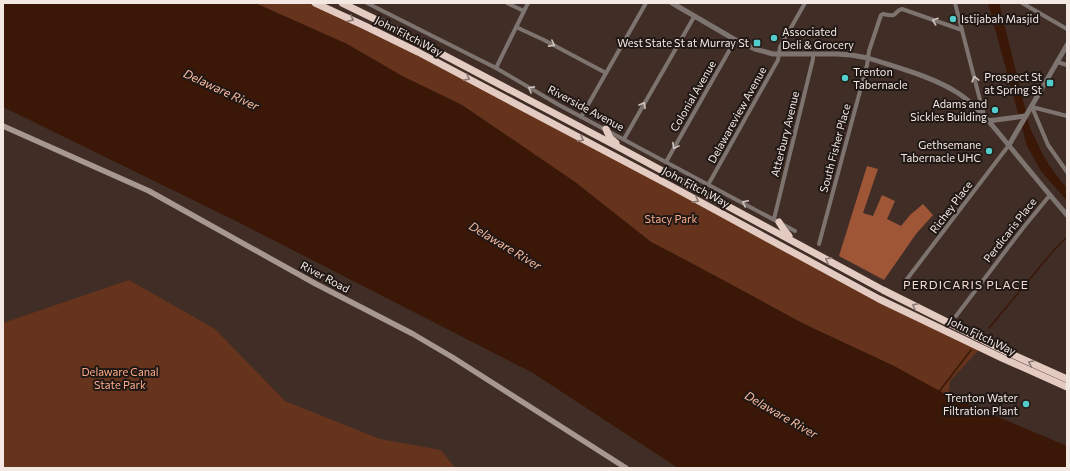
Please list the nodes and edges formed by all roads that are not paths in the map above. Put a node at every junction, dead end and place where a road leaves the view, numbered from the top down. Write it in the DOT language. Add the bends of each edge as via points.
graph roads {
  1 [pos="315,3"];
  2 [pos="342,3"];
  3 [pos="367,3"];
  4 [pos="507,3"];
  5 [pos="528,3"];
  6 [pos="646,3"];
  7 [pos="672,3"];
  8 [pos="805,3"];
  9 [pos="955,3"];
  10 [pos="1022,3"];
  11 [pos="524,11"];
  12 [pos="694,16"];
  13 [pos="516,27"];
  14 [pos="1067,29"];
  15 [pos="962,30"];
  16 [pos="736,40"];
  17 [pos="1067,45"];
  18 [pos="778,54"];
  19 [pos="813,54"];
  20 [pos="868,58"];
  21 [pos="1057,62"];
  22 [pos="1067,65"];
  23 [pos="496,68"];
  24 [pos="606,73"];
  25 [pos="980,100"];
  26 [pos="973,105"];
  27 [pos="1032,107"];
  28 [pos="1026,115"];
  29 [pos="984,116"];
  30 [pos="1067,116"];
  31 [pos="581,117"];
  32 [pos="988,121"];
  33 [pos="3,126"];
  34 [pos="606,130"];
  35 [pos="624,139"];
  36 [pos="1009,146"];
  37 [pos="622,149"];
  38 [pos="666,162"];
  39 [pos="1067,172"];
  40 [pos="708,185"];
  41 [pos="1050,195"];
  42 [pos="1067,215"];
  43 [pos="777,220"];
  44 [pos="795,231"];
  45 [pos="793,240"];
  46 [pos="819,244"];
  47 [pos="907,279"];
  48 [pos="956,316"];
  49 [pos="1067,379"];
  50 [pos="1067,387"];
  51 [pos="626,468"];
  1 -- 50 [label="highway, John Fitch Way, one-way" via="418,52 880,299"];
  2 -- 37 [label="highway, John Fitch Way"];
  3 -- 23 [label="street, Riverside Avenue"];
  4 -- 11 [label="street"];
  5 -- 11 [label="street"];
  6 -- 24 [label="street"];
  7 -- 12 [label="street"];
  8 -- 18 [label="street, Delawareview Avenue"];
  9 -- 15 [label="street"];
  10 -- 14 [label="street"];
  11 -- 13 [label="street"];
  12 -- 16 [label="street"];
  35 -- 12 [label="street, one-way"];
  13 -- 23 [label="street"];
  13 -- 24 [label="street, one-way"];
  15 -- 20 [label="street, South Fisher Place, one-way" via="900,9 893,16 882,14"];
  25 -- 15 [label="street, one-way"];
  16 -- 18 [label="street" via="764,52"];
  16 -- 38 [label="street, Colonial Avenue, one-way"];
  17 -- 21 [label="street"];
  18 -- 19 [label="street"];
  18 -- 40 [label="street, Delawareview Avenue" via="773,70"];
  19 -- 20 [label="street"];
  19 -- 43 [label="street, Atterbury Avenue"];
  20 -- 26 [label="street" via="934,81 958,93"];
  20 -- 46 [label="street, South Fisher Place"];
  21 -- 22 [label="street"];
  21 -- 27 [label="street"];
  31 -- 23 [label="street, Riverside Avenue, one-way"];
  24 -- 31 [label="street"];
  25 -- 26 [label="street"];
  25 -- 29 [label="street"];
  26 -- 29 [label="street"];
  27 -- 28 [label="street"];
  27 -- 30 [label="street"];
  27 -- 39 [label="street" via="1048,145"];
  28 -- 32 [label="street"];
  28 -- 36 [label="street"];
  29 -- 32 [label="street"];
  31 -- 34 [label="street, Riverside Avenue"];
  32 -- 36 [label="street"];
  33 -- 51 [label="main road, River Road" via="149,191 316,284 413,334"];
  34 -- 35 [label="street, Riverside Avenue"];
  34 -- 37 [label="highway" via="610,138"];
  35 -- 38 [label="street, Riverside Avenue"];
  36 -- 41 [label="street"];
  36 -- 47 [label="street, Richey Place"];
  37 -- 45 [label="highway, John Fitch Way"];
  38 -- 40 [label="street, Riverside Avenue"];
  43 -- 40 [label="street, Riverside Avenue, one-way"];
  41 -- 42 [label="street"];
  41 -- 48 [label="street, Perdicaris Place"];
  43 -- 44 [label="street, Riverside Avenue"];
  43 -- 45 [label="highway"];
  49 -- 45 [label="highway, John Fitch Way, one-way" via="883,290"];
}
